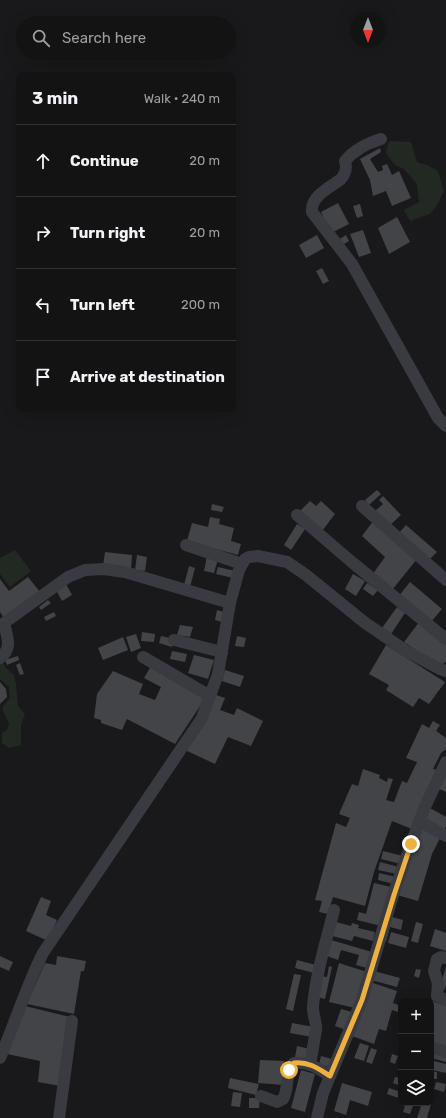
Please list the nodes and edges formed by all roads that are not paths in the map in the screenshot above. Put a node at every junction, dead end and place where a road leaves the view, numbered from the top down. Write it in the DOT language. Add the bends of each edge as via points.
graph roads {
  1 [pos="381,138"];
  2 [pos="446,426"];
  3 [pos="362,506"];
  4 [pos="297,515"];
  5 [pos="186,545"];
  6 [pos="242,564"];
  7 [pos="446,580"];
  8 [pos="230,603"];
  9 [pos="2,620"];
  10 [pos="446,639"];
  11 [pos="174,640"];
  12 [pos="222,652"];
  13 [pos="143,657"];
  14 [pos="0,658"];
  15 [pos="446,671"];
  16 [pos="210,696"];
  17 [pos="446,762"];
  18 [pos="419,821"];
  19 [pos="446,836"];
  20 [pos="334,910"];
  21 [pos="446,958"];
  22 [pos="446,1000"];
  23 [pos="72,1021"];
  24 [pos="434,1048"];
  25 [pos="446,1052"];
  26 [pos="0,1058"];
  27 [pos="310,1065"];
  28 [pos="330,1076"];
  29 [pos="261,1096"];
  30 [pos="59,1118"];
  31 [pos="317,1118"];
  1 -- 2 [label="street" via="347,158 345,175 315,200 312,212 352,264 438,418"];
  3 -- 7 [label="street"];
  4 -- 10 [label="street"];
  5 -- 6 [label="street"];
  6 -- 8 [label="street"];
  6 -- 15 [label="street" via="249,557 258,556 287,562 406,651"];
  8 -- 9 [label="street" via="125,572 85,570 68,577"];
  8 -- 12 [label="street"];
  9 -- 14 [label="street" via="9,645"];
  11 -- 12 [label="street"];
  12 -- 16 [label="street"];
  13 -- 16 [label="street"];
  16 -- 26 [label="street" via="202,718 44,953"];
  17 -- 18 [label="street"];
  18 -- 19 [label="street"];
  18 -- 28 [label="street" via="362,1000"];
  20 -- 27 [label="street" via="315,986 313,1011 316,1030"];
  21 -- 22 [label="street" via="437,959 434,970 438,983 437,996"];
  23 -- 30 [label="street"];
  24 -- 25 [label="street"];
  27 -- 28 [label="street"];
  27 -- 29 [label="street" via="299,1062 291,1066 285,1096 281,1102 274,1102"];
  28 -- 31 [label="street" via="320,1101"];
}
